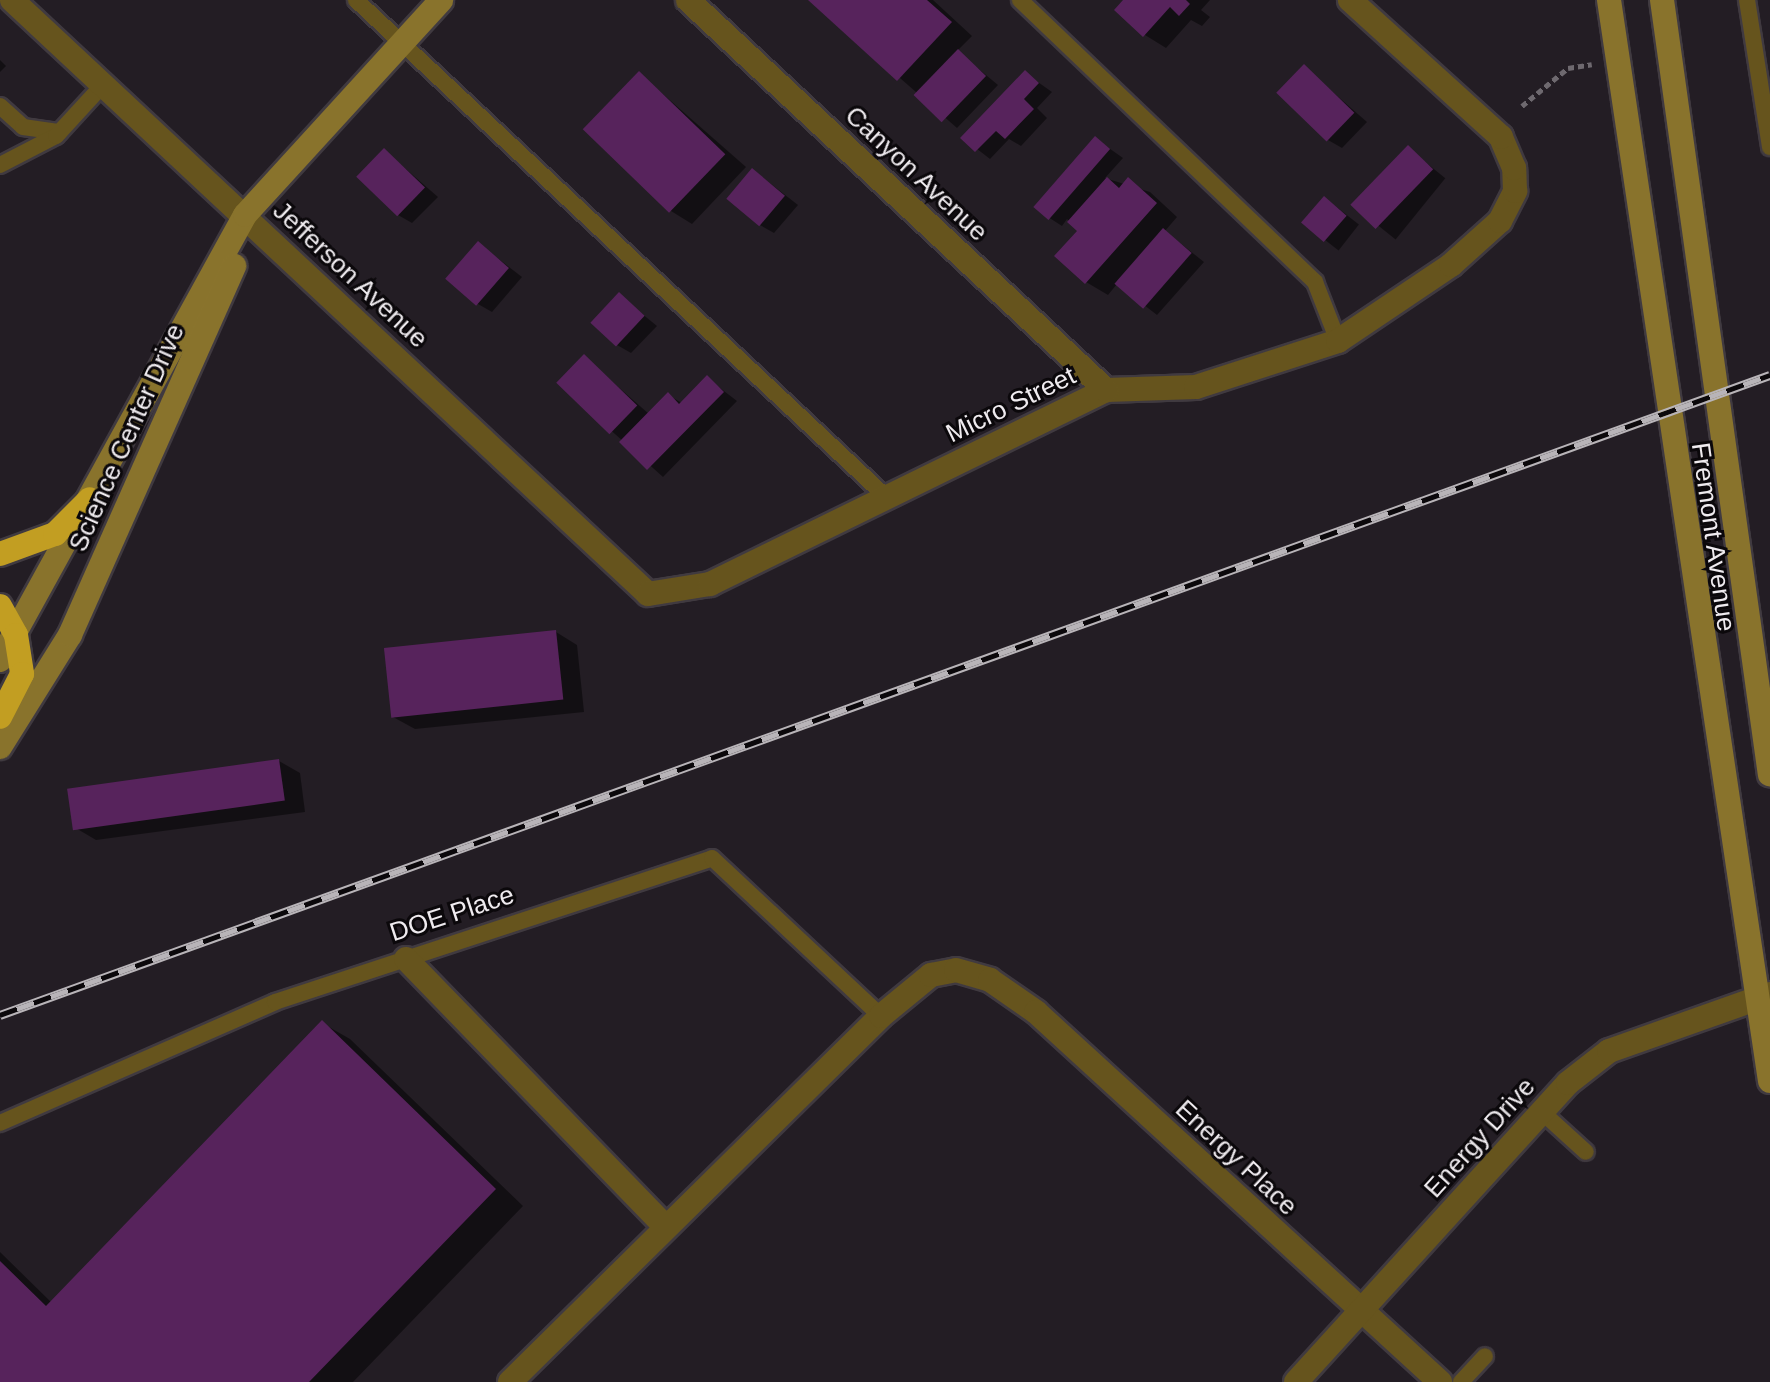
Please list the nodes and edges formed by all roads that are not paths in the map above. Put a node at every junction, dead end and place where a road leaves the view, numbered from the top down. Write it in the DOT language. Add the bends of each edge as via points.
graph roads {
  1 [pos="12,0"];
  2 [pos="356,0"];
  3 [pos="441,0"];
  4 [pos="688,0"];
  5 [pos="1020,0"];
  6 [pos="1350,0"];
  7 [pos="1609,0"];
  8 [pos="1662,0"];
  9 [pos="1747,0"];
  10 [pos="401,43"];
  11 [pos="1762,44"];
  12 [pos="102,86"];
  13 [pos="0,106"];
  14 [pos="1768,120"];
  15 [pos="60,132"];
  16 [pos="1770,147"];
  17 [pos="0,165"];
  18 [pos="250,220"];
  19 [pos="1338,341"];
  20 [pos="1106,390"];
  21 [pos="884,495"];
  22 [pos="90,499"];
  23 [pos="0,554"];
  24 [pos="648,594"];
  25 [pos="0,606"];
  26 [pos="16,635"];
  27 [pos="0,660"];
  28 [pos="0,717"];
  29 [pos="0,747"];
  30 [pos="1770,775"];
  31 [pos="406,959"];
  32 [pos="1761,996"];
  33 [pos="881,1016"];
  34 [pos="1770,1081"];
  35 [pos="1542,1112"];
  36 [pos="0,1123"];
  37 [pos="1586,1152"];
  38 [pos="664,1225"];
  39 [pos="1361,1311"];
  40 [pos="1485,1356"];
  41 [pos="510,1382"];
  42 [pos="1296,1382"];
  43 [pos="1440,1382"];
  44 [pos="1461,1382"];
  1 -- 12 [label="street, Jefferson Avenue"];
  2 -- 10 [label="lane"];
  3 -- 10 [label="street, Science Center Drive"];
  4 -- 20 [label="street, Canyon Avenue"];
  5 -- 19 [label="lane" via="1315,282"];
  6 -- 19 [label="street, Micro Street" via="1501,137 1515,191 1500,221 1451,265"];
  7 -- 32 [label="street, Fremont Avenue"];
  8 -- 30 [label="street, Fremont Avenue"];
  9 -- 11 [label="lane"];
  10 -- 18 [label="street, Science Center Drive" via="303,151"];
  10 -- 21 [label="lane"];
  11 -- 14 [label="lane"];
  12 -- 15 [label="lane"];
  12 -- 18 [label="street, Jefferson Avenue"];
  13 -- 15 [label="lane" via="23,127"];
  14 -- 16 [label="lane"];
  15 -- 17 [label="lane"];
  18 -- 22 [label="street, Science Center Drive"];
  18 -- 24 [label="street, Jefferson Avenue"];
  18 -- 29 [label="street, Science Center Drive" via="70,635"];
  19 -- 20 [label="street, Micro Street" via="1196,387"];
  20 -- 21 [label="street, Micro Street" via="1040,427"];
  21 -- 24 [label="street, Micro Street" via="710,584"];
  22 -- 23 [label="highway" via="55,534"];
  22 -- 26 [label="street, Science Center Drive"];
  25 -- 26 [label="highway"];
  26 -- 27 [label="street, Science Center Drive"];
  26 -- 28 [label="highway" via="22,674"];
  31 -- 33 [label="lane, DOE Place" via="712,858"];
  31 -- 36 [label="lane, DOE Place" via="275,1002"];
  31 -- 38 [label="street"];
  32 -- 34 [label="street, Fremont Avenue"];
  32 -- 35 [label="street, Energy Drive" via="1609,1051"];
  33 -- 38 [label="street"];
  33 -- 39 [label="street, Energy Place" via="931,975 956,970 990,980 1036,1012"];
  35 -- 37 [label="lane"];
  35 -- 39 [label="street, Energy Drive"];
  38 -- 41 [label="street"];
  39 -- 42 [label="street, Energy Drive"];
  39 -- 43 [label="street, Energy Place"];
  40 -- 44 [label="lane"];
}
